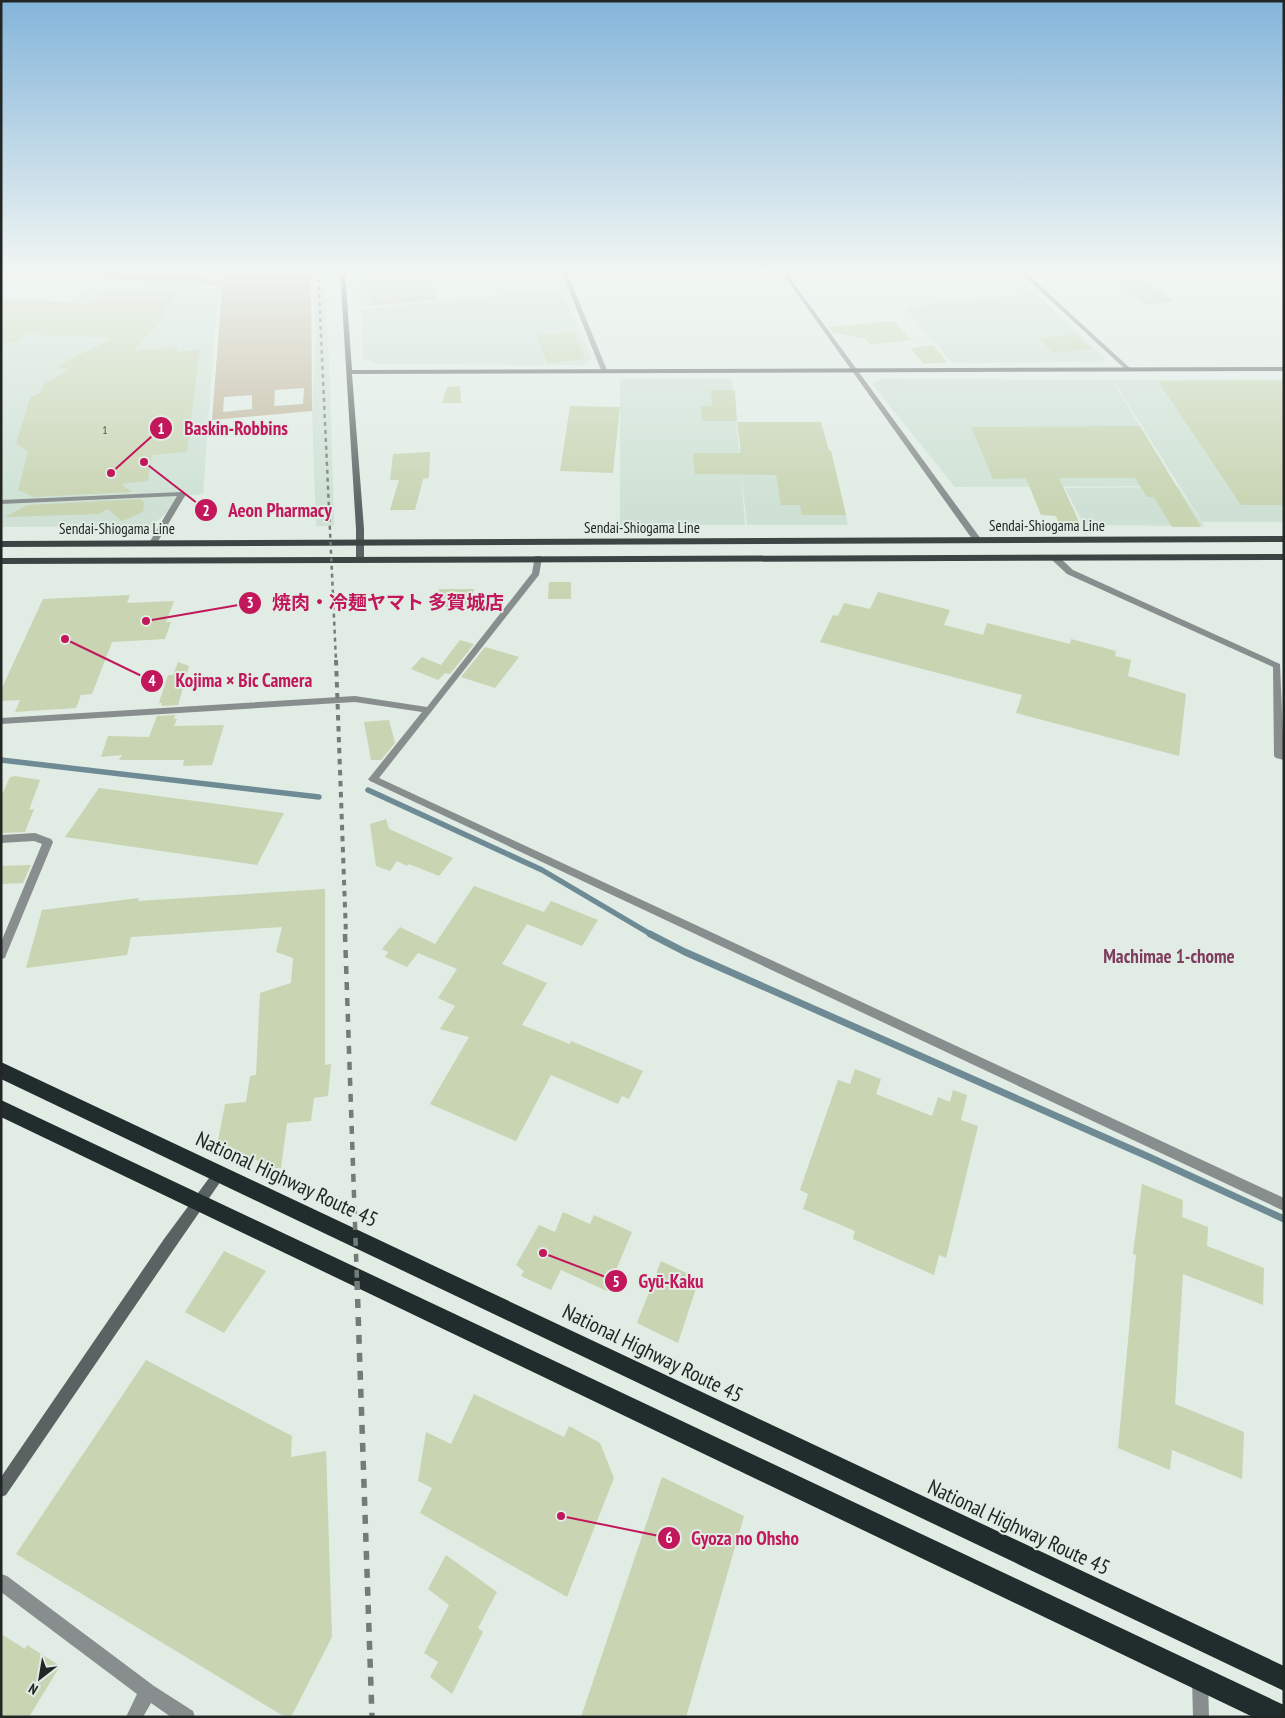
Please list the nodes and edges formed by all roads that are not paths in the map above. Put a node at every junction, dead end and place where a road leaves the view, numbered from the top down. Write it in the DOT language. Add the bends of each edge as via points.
graph roads {
  1 [pos="347,350"];
  2 [pos="596,350"];
  3 [pos="841,350"];
  4 [pos="1107,350"];
  5 [pos="1284,369"];
  6 [pos="604,370"];
  7 [pos="855,370"];
  8 [pos="1129,370"];
  9 [pos="348,372"];
  10 [pos="1,502"];
  11 [pos="1284,539"];
  12 [pos="978,541"];
  13 [pos="360,542"];
  14 [pos="153,543"];
  15 [pos="1,544"];
  16 [pos="1054,557"];
  17 [pos="1284,557"];
  18 [pos="538,558"];
  19 [pos="360,560"];
  20 [pos="1,561"];
  21 [pos="429,710"];
  22 [pos="1,721"];
  23 [pos="1284,757"];
  24 [pos="1,839"];
  25 [pos="1,955"];
  26 [pos="1,1070"];
  27 [pos="1,1108"];
  28 [pos="219,1174"];
  29 [pos="200,1202"];
  30 [pos="1284,1205"];
  31 [pos="1,1490"];
  32 [pos="1,1582"];
  33 [pos="1200,1678"];
  34 [pos="1284,1679"];
  35 [pos="148,1692"];
  36 [pos="134,1717"];
  37 [pos="187,1717"];
  38 [pos="1201,1717"];
  39 [pos="1281,1717"];
  1 -- 9 [label="street"];
  2 -- 6 [label="street"];
  3 -- 7 [label="street"];
  4 -- 8 [label="street"];
  5 -- 8 [label="street"];
  6 -- 7 [label="street"];
  6 -- 9 [label="street"];
  7 -- 8 [label="street"];
  7 -- 12 [label="street"];
  9 -- 13 [label="street"];
  10 -- 14 [label="street" via="182,494"];
  11 -- 12 [label="main road, Sendai-Shiogama Line"];
  12 -- 13 [label="main road, Sendai-Shiogama Line"];
  13 -- 14 [label="main road, Sendai-Shiogama Line"];
  13 -- 19 [label="street"];
  14 -- 15 [label="main road, Sendai-Shiogama Line"];
  16 -- 17 [label="main road, Sendai-Shiogama Line"];
  16 -- 18 [label="main road, Sendai-Shiogama Line"];
  16 -- 23 [label="street" via="1070,572 1277,666 1279,756"];
  18 -- 19 [label="main road, Sendai-Shiogama Line"];
  18 -- 21 [label="street" via="536,573"];
  19 -- 20 [label="main road, Sendai-Shiogama Line"];
  21 -- 22 [label="street" via="354,699"];
  21 -- 30 [label="street" via="373,779"];
  24 -- 25 [label="street" via="35,837 48,842"];
  26 -- 28 [label="highway, National Highway Route 45"];
  27 -- 29 [label="highway"];
  28 -- 29 [label="street"];
  28 -- 34 [label="highway, National Highway Route 45"];
  29 -- 31 [label="street"];
  29 -- 33 [label="highway"];
  32 -- 35 [label="street"];
  33 -- 38 [label="street"];
  33 -- 39 [label="highway"];
  35 -- 36 [label="street"];
  35 -- 37 [label="street"];
}
